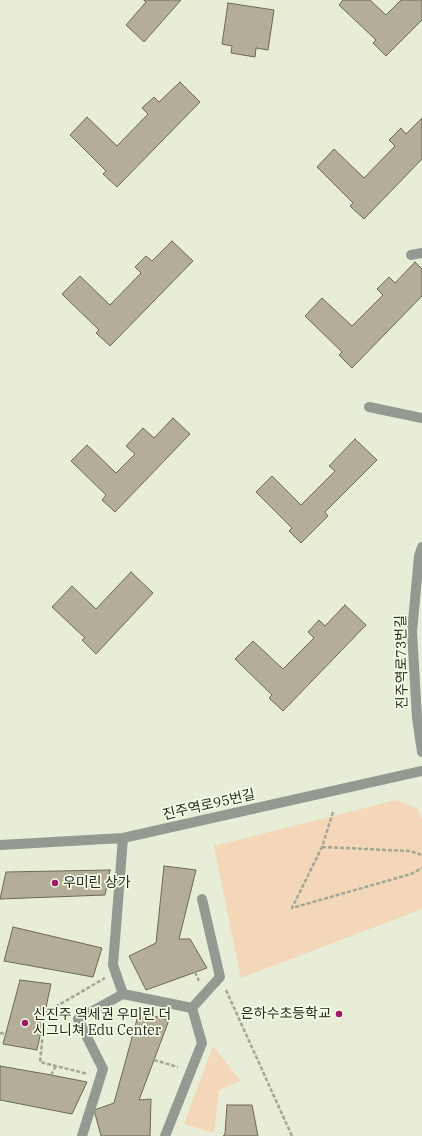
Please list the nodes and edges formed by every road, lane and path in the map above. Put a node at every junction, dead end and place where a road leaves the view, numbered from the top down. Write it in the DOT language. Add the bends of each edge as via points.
graph roads {
  1 [pos="422,253"];
  2 [pos="411,255"];
  3 [pos="369,408"];
  4 [pos="422,418"];
  5 [pos="422,547"];
  6 [pos="422,752"];
  7 [pos="422,771"];
  8 [pos="332,812"];
  9 [pos="123,838"];
  10 [pos="0,845"];
  11 [pos="322,847"];
  12 [pos="422,854"];
  13 [pos="422,868"];
  14 [pos="202,899"];
  15 [pos="220,977"];
  16 [pos="107,978"];
  17 [pos="123,994"];
  18 [pos="192,1008"];
  19 [pos="45,1012"];
  20 [pos="78,1019"];
  21 [pos="0,1033"];
  22 [pos="5,1034"];
  23 [pos="154,1060"];
  24 [pos="56,1066"];
  25 [pos="191,1071"];
  26 [pos="51,1075"];
  27 [pos="101,1077"];
  28 [pos="82,1136"];
  29 [pos="165,1136"];
  30 [pos="292,1136"];
  1 -- 2 [label="street"];
  3 -- 4 [label="street"];
  5 -- 6 [label="street, 진주역로73번길" via="412,632 417,718"];
  7 -- 9 [label="street, 진주역로95번길"];
  8 -- 11 [label="path"];
  9 -- 10 [label="street, 진주역로95번길"];
  9 -- 17 [label="street" via="113,965"];
  11 -- 12 [label="path" via="410,851"];
  11 -- 13 [label="path" via="292,908 411,874"];
  14 -- 15 [label="street"];
  15 -- 18 [label="street"];
  15 -- 30 [label="path"];
  16 -- 19 [label="path"];
  17 -- 18 [label="street"];
  17 -- 20 [label="street"];
  18 -- 25 [label="street" via="202,1043"];
  19 -- 20 [label="path"];
  19 -- 24 [label="path" via="40,1062"];
  20 -- 27 [label="street" via="103,1069"];
  21 -- 22 [label="path"];
  23 -- 25 [label="path"];
  24 -- 26 [label="path"];
  24 -- 27 [label="path"];
  25 -- 29 [label="street"];
  27 -- 28 [label="street"];
}
